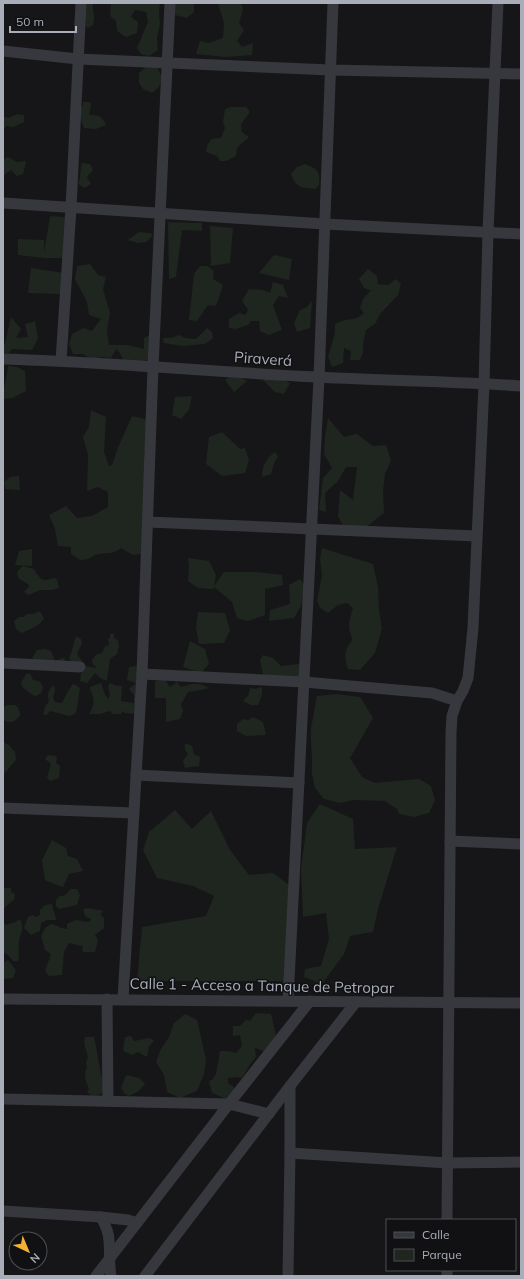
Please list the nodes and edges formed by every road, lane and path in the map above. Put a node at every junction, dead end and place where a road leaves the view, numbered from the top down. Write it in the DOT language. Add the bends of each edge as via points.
graph roads {
  1 [pos="81,3"];
  2 [pos="170,3"];
  3 [pos="333,3"];
  4 [pos="498,3"];
  5 [pos="3,51"];
  6 [pos="78,59"];
  7 [pos="166,63"];
  8 [pos="331,70"];
  9 [pos="496,74"];
  10 [pos="521,74"];
  11 [pos="3,203"];
  12 [pos="71,208"];
  13 [pos="159,213"];
  14 [pos="325,224"];
  15 [pos="488,232"];
  16 [pos="521,234"];
  17 [pos="3,360"];
  18 [pos="61,361"];
  19 [pos="152,367"];
  20 [pos="319,378"];
  21 [pos="484,384"];
  22 [pos="521,386"];
  23 [pos="148,522"];
  24 [pos="312,529"];
  25 [pos="476,536"];
  26 [pos="3,664"];
  27 [pos="80,667"];
  28 [pos="142,674"];
  29 [pos="304,682"];
  30 [pos="457,701"];
  31 [pos="136,775"];
  32 [pos="299,783"];
  33 [pos="3,808"];
  34 [pos="134,812"];
  35 [pos="450,841"];
  36 [pos="521,844"];
  37 [pos="3,999"];
  38 [pos="108,999"];
  39 [pos="123,999"];
  40 [pos="288,1001"];
  41 [pos="310,1001"];
  42 [pos="356,1002"];
  43 [pos="449,1003"];
  44 [pos="521,1003"];
  45 [pos="290,1086"];
  46 [pos="3,1099"];
  47 [pos="108,1101"];
  48 [pos="228,1104"];
  49 [pos="269,1114"];
  50 [pos="290,1153"];
  51 [pos="521,1162"];
  52 [pos="448,1163"];
  53 [pos="3,1211"];
  54 [pos="101,1217"];
  55 [pos="447,1219"];
  56 [pos="137,1223"];
  57 [pos="109,1260"];
  58 [pos="96,1276"];
  59 [pos="111,1276"];
  60 [pos="145,1276"];
  61 [pos="288,1276"];
  1 -- 6 [label="street"];
  2 -- 7 [label="street"];
  3 -- 8 [label="street"];
  4 -- 9 [label="street"];
  5 -- 6 [label="street"];
  6 -- 7 [label="street"];
  6 -- 12 [label="street"];
  7 -- 8 [label="street"];
  7 -- 13 [label="street"];
  8 -- 9 [label="street"];
  8 -- 14 [label="street"];
  9 -- 10 [label="street"];
  9 -- 15 [label="street"];
  11 -- 12 [label="street"];
  12 -- 13 [label="street"];
  12 -- 18 [label="street"];
  13 -- 14 [label="street"];
  13 -- 19 [label="street"];
  14 -- 15 [label="street"];
  14 -- 20 [label="street"];
  15 -- 16 [label="street"];
  15 -- 21 [label="street"];
  17 -- 18 [label="street, Piraverá"];
  18 -- 19 [label="street, Piraverá"];
  19 -- 20 [label="street, Piraverá"];
  19 -- 23 [label="street"];
  20 -- 21 [label="street, Piraverá"];
  20 -- 24 [label="street"];
  21 -- 22 [label="street, Piraverá"];
  21 -- 25 [label="street"];
  23 -- 24 [label="street"];
  23 -- 28 [label="street"];
  24 -- 25 [label="street"];
  24 -- 29 [label="street"];
  25 -- 30 [label="street" via="473,628 468,678"];
  26 -- 27 [label="street"];
  28 -- 29 [label="street"];
  28 -- 31 [label="street"];
  29 -- 30 [label="street" via="432,693"];
  29 -- 32 [label="street"];
  30 -- 35 [label="street" via="450,732"];
  31 -- 32 [label="street"];
  31 -- 34 [label="street"];
  32 -- 40 [label="street"];
  33 -- 34 [label="street"];
  34 -- 39 [label="street"];
  35 -- 36 [label="street"];
  35 -- 43 [label="street"];
  37 -- 38 [label="street, Calle 1 - Acceso a Tanque de Petropar"];
  38 -- 39 [label="street, Calle 1 - Acceso a Tanque de Petropar"];
  38 -- 47 [label="street"];
  39 -- 40 [label="street, Calle 1 - Acceso a Tanque de Petropar"];
  40 -- 41 [label="street, Calle 1 - Acceso a Tanque de Petropar"];
  41 -- 42 [label="street, Calle 1 - Acceso a Tanque de Petropar"];
  41 -- 48 [label="street"];
  42 -- 43 [label="street, Calle 1 - Acceso a Tanque de Petropar"];
  42 -- 45 [label="street"];
  43 -- 44 [label="street, Calle 1 - Acceso a Tanque de Petropar"];
  43 -- 52 [label="street"];
  45 -- 49 [label="street"];
  45 -- 50 [label="street"];
  46 -- 47 [label="street"];
  47 -- 48 [label="street"];
  48 -- 49 [label="street"];
  48 -- 56 [label="street"];
  49 -- 60 [label="street"];
  50 -- 52 [label="street"];
  50 -- 61 [label="street"];
  51 -- 52 [label="street"];
  52 -- 55 [label="street"];
  53 -- 54 [label="street"];
  54 -- 56 [label="street"];
  54 -- 57 [label="street" via="109,1240"];
  56 -- 57 [label="street"];
  57 -- 58 [label="street"];
  57 -- 59 [label="street"];
}
